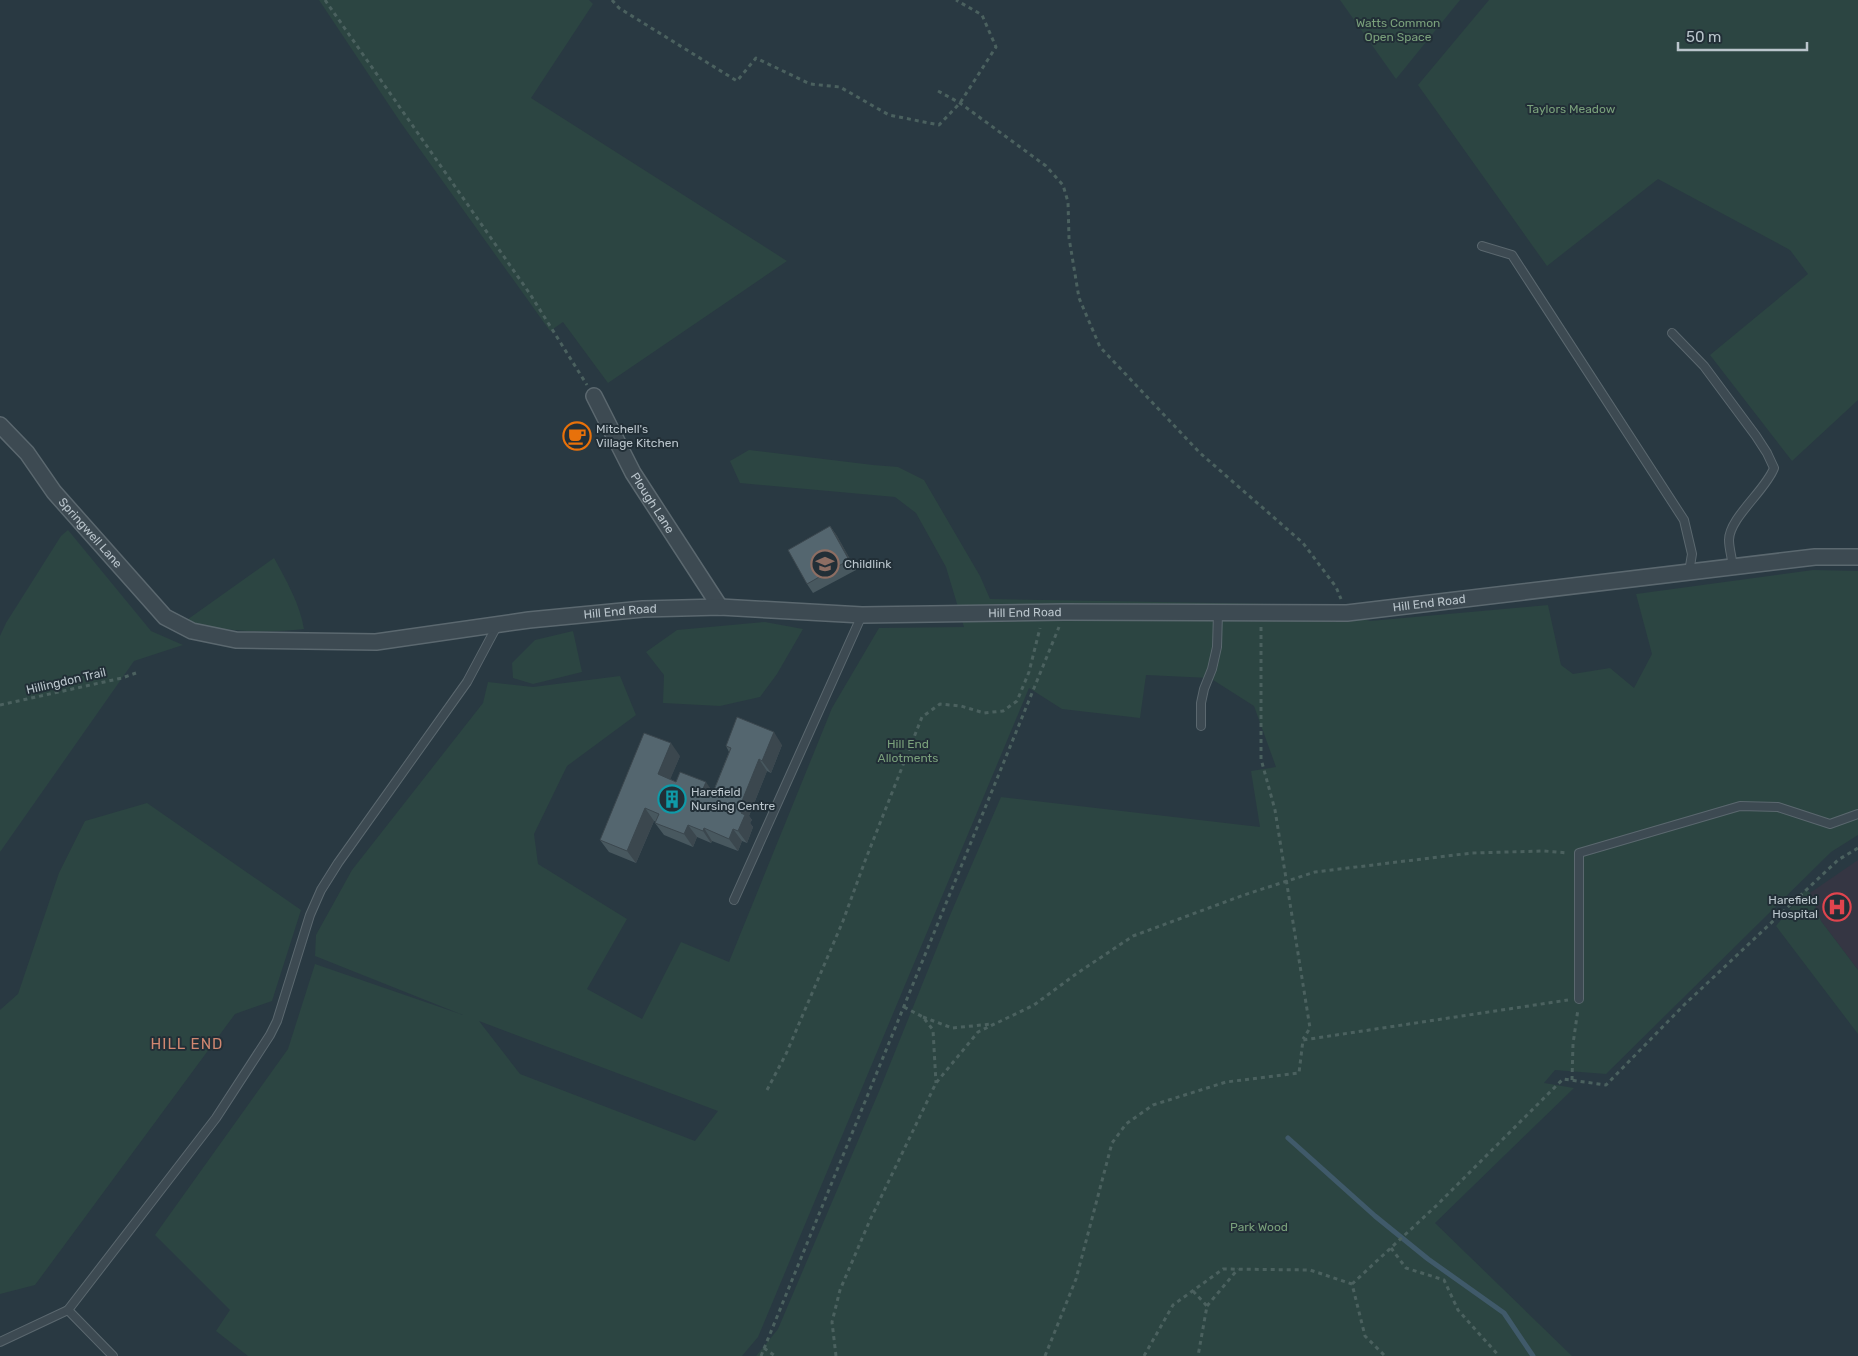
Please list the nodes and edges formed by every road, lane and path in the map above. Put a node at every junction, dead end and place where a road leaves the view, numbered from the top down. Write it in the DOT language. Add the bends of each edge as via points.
graph roads {
  1 [pos="325,0"];
  2 [pos="612,0"];
  3 [pos="956,0"];
  4 [pos="938,91"];
  5 [pos="960,103"];
  6 [pos="1482,246"];
  7 [pos="1672,333"];
  8 [pos="594,396"];
  9 [pos="0,425"];
  10 [pos="1858,557"];
  11 [pos="1733,567"];
  12 [pos="1690,572"];
  13 [pos="720,607"];
  14 [pos="1064,612"];
  15 [pos="1044,613"];
  16 [pos="1218,613"];
  17 [pos="1261,613"];
  18 [pos="1347,614"];
  19 [pos="862,615"];
  20 [pos="498,624"];
  21 [pos="192,630"];
  22 [pos="136,672"];
  23 [pos="0,705"];
  24 [pos="1201,726"];
  25 [pos="1858,814"];
  26 [pos="1858,848"];
  27 [pos="1579,853"];
  28 [pos="1286,881"];
  29 [pos="734,900"];
  30 [pos="1579,999"];
  31 [pos="904,1006"];
  32 [pos="923,1017"];
  33 [pos="995,1024"];
  34 [pos="1303,1040"];
  35 [pos="1572,1080"];
  36 [pos="936,1083"];
  37 [pos="767,1090"];
  38 [pos="1392,1248"];
  39 [pos="1238,1269"];
  40 [pos="1352,1284"];
  41 [pos="1193,1291"];
  42 [pos="1207,1306"];
  43 [pos="68,1310"];
  44 [pos="0,1342"];
  45 [pos="764,1348"];
  46 [pos="113,1356"];
  47 [pos="761,1356"];
  48 [pos="775,1356"];
  49 [pos="836,1356"];
  50 [pos="1045,1356"];
  51 [pos="1144,1356"];
  52 [pos="1198,1356"];
  53 [pos="1385,1356"];
  54 [pos="1499,1356"];
  1 -- 8 [label="path" via="530,294"];
  2 -- 5 [label="path" via="619,8 737,81 756,58 810,84 840,87 889,115 939,125"];
  3 -- 5 [label="path" via="982,15 996,46"];
  4 -- 5 [label="path"];
  5 -- 18 [label="path" via="1046,166 1063,184 1068,202 1069,238 1078,298 1100,347 1200,453 1303,543 1336,587"];
  6 -- 12 [label="lane" via="1512,255 1684,520 1692,554"];
  7 -- 11 [label="lane" via="1704,366 1756,436 1774,468 1731,530"];
  8 -- 13 [label="street, Plough Lane" via="633,473"];
  9 -- 21 [label="street, Springwell Lane" via="164,617"];
  10 -- 11 [label="street, Hill End Road" via="1815,557"];
  11 -- 12 [label="street, Hill End Road"];
  12 -- 18 [label="street, Hill End Road"];
  13 -- 19 [label="street, Hill End Road"];
  13 -- 20 [label="street, Hill End Road" via="643,609"];
  14 -- 15 [label="street, Hill End Road"];
  14 -- 16 [label="street, Hill End Road"];
  14 -- 31 [label="path"];
  15 -- 19 [label="street, Hill End Road"];
  15 -- 37 [label="path" via="1029,672 1017,701 1003,711 984,713 940,704 922,717 844,920"];
  16 -- 17 [label="street, Hill End Road"];
  16 -- 24 [label="lane" via="1217,647 1204,689"];
  17 -- 18 [label="street, Hill End Road"];
  17 -- 28 [label="path" via="1261,759 1275,810"];
  19 -- 29 [label="lane"];
  20 -- 21 [label="street, Hill End Road" via="376,642 236,640"];
  20 -- 43 [label="lane" via="467,682 321,890 270,1036 216,1118"];
  22 -- 23 [label="path, Hillingdon Trail" via="122,678"];
  25 -- 27 [label="lane" via="1830,824 1778,808 1740,806"];
  26 -- 35 [label="path" via="1838,860 1606,1085"];
  27 -- 28 [label="path" via="1472,853 1315,872"];
  27 -- 30 [label="lane"];
  28 -- 33 [label="path" via="1133,936 1034,1005"];
  28 -- 34 [label="path" via="1310,1028"];
  30 -- 34 [label="path"];
  30 -- 35 [label="path"];
  31 -- 32 [label="path"];
  31 -- 45 [label="path"];
  32 -- 33 [label="path" via="952,1028"];
  32 -- 36 [label="path" via="933,1030"];
  33 -- 36 [label="path" via="978,1032"];
  34 -- 50 [label="path" via="1299,1073 1226,1082 1153,1105 1126,1124 1112,1143 1076,1279"];
  35 -- 38 [label="path" via="1563,1078"];
  36 -- 49 [label="path" via="840,1290 832,1322"];
  38 -- 40 [label="path"];
  38 -- 54 [label="path" via="1406,1268 1444,1280 1458,1310"];
  39 -- 40 [label="path" via="1310,1270"];
  39 -- 41 [label="path" via="1223,1269"];
  39 -- 42 [label="path"];
  40 -- 53 [label="path" via="1365,1336"];
  41 -- 42 [label="path"];
  41 -- 51 [label="path" via="1174,1305"];
  42 -- 52 [label="path"];
  43 -- 44 [label="lane"];
  43 -- 46 [label="lane"];
  45 -- 47 [label="path"];
  45 -- 48 [label="path"];
}
